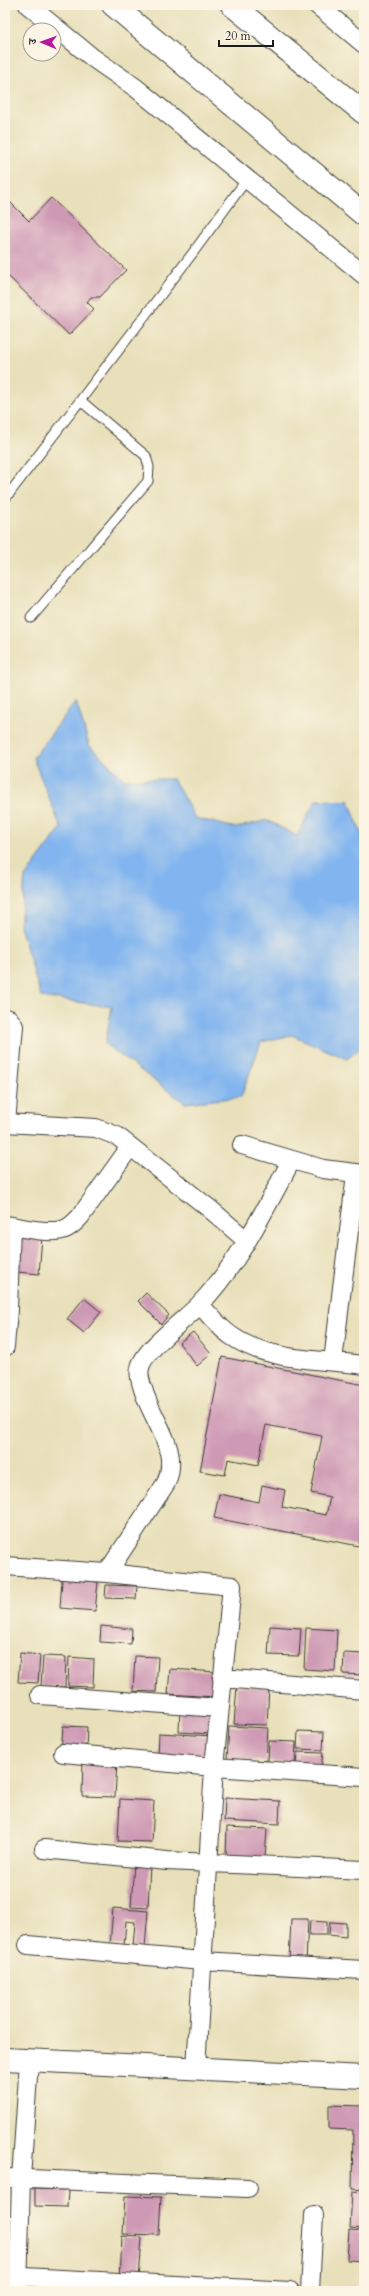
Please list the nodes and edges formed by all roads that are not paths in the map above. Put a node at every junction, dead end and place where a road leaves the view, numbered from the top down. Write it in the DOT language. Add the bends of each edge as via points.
graph roads {
  1 [pos="28,5"];
  2 [pos="113,5"];
  3 [pos="232,5"];
  4 [pos="317,5"];
  5 [pos="364,44"];
  6 [pos="364,113"];
  7 [pos="247,179"];
  8 [pos="364,215"];
  9 [pos="364,275"];
  10 [pos="81,401"];
  11 [pos="5,499"];
  12 [pos="31,618"];
  13 [pos="5,1018"];
  14 [pos="5,1123"];
  15 [pos="242,1145"];
  16 [pos="130,1147"];
  17 [pos="292,1161"];
  18 [pos="360,1174"];
  19 [pos="8,1225"];
  20 [pos="247,1241"];
  21 [pos="200,1305"];
  22 [pos="5,1347"];
  23 [pos="333,1361"];
  24 [pos="364,1365"];
  25 [pos="5,1566"];
  26 [pos="107,1573"];
  27 [pos="222,1678"];
  28 [pos="364,1690"];
  29 [pos="40,1695"];
  30 [pos="218,1708"];
  31 [pos="63,1753"];
  32 [pos="214,1767"];
  33 [pos="364,1777"];
  34 [pos="44,1849"];
  35 [pos="208,1862"];
  36 [pos="364,1870"];
  37 [pos="28,1945"];
  38 [pos="202,1962"];
  39 [pos="364,1970"];
  40 [pos="5,2059"];
  41 [pos="29,2061"];
  42 [pos="196,2068"];
  43 [pos="364,2076"];
  44 [pos="13,2179"];
  45 [pos="248,2188"];
  46 [pos="314,2215"];
  47 [pos="14,2281"];
  48 [pos="290,2291"];
  49 [pos="310,2291"];
  1 -- 7 [label="street" via="136,88"];
  2 -- 8 [label="street"];
  3 -- 6 [label="street"];
  4 -- 5 [label="street"];
  7 -- 9 [label="street"];
  7 -- 10 [label="lane"];
  10 -- 11 [label="lane"];
  10 -- 12 [label="lane" via="146,456 149,467 148,481"];
  13 -- 14 [label="street" via="14,1026"];
  14 -- 16 [label="street" via="96,1128 116,1136"];
  15 -- 17 [label="street"];
  16 -- 19 [label="street" via="80,1217 64,1230 52,1231"];
  16 -- 20 [label="street" via="205,1204"];
  17 -- 18 [label="street"];
  17 -- 20 [label="street"];
  18 -- 23 [label="street"];
  19 -- 22 [label="street" via="8,1310"];
  20 -- 21 [label="street"];
  21 -- 23 [label="street" via="231,1336 253,1348 287,1356"];
  21 -- 26 [label="street" via="154,1348 140,1368 145,1396 169,1448 171,1472"];
  23 -- 24 [label="street"];
  25 -- 26 [label="street"];
  26 -- 27 [label="street" via="232,1586"];
  27 -- 28 [label="street"];
  27 -- 30 [label="street"];
  29 -- 30 [label="street"];
  30 -- 32 [label="street"];
  31 -- 32 [label="street"];
  32 -- 33 [label="street"];
  32 -- 35 [label="street"];
  34 -- 35 [label="street"];
  35 -- 36 [label="street"];
  35 -- 38 [label="street"];
  37 -- 38 [label="street"];
  38 -- 39 [label="street"];
  38 -- 42 [label="street"];
  40 -- 41 [label="street"];
  41 -- 42 [label="street"];
  41 -- 44 [label="street"];
  42 -- 43 [label="street"];
  44 -- 45 [label="street"];
  44 -- 47 [label="street"];
  46 -- 49 [label="street"];
  47 -- 48 [label="street"];
}
